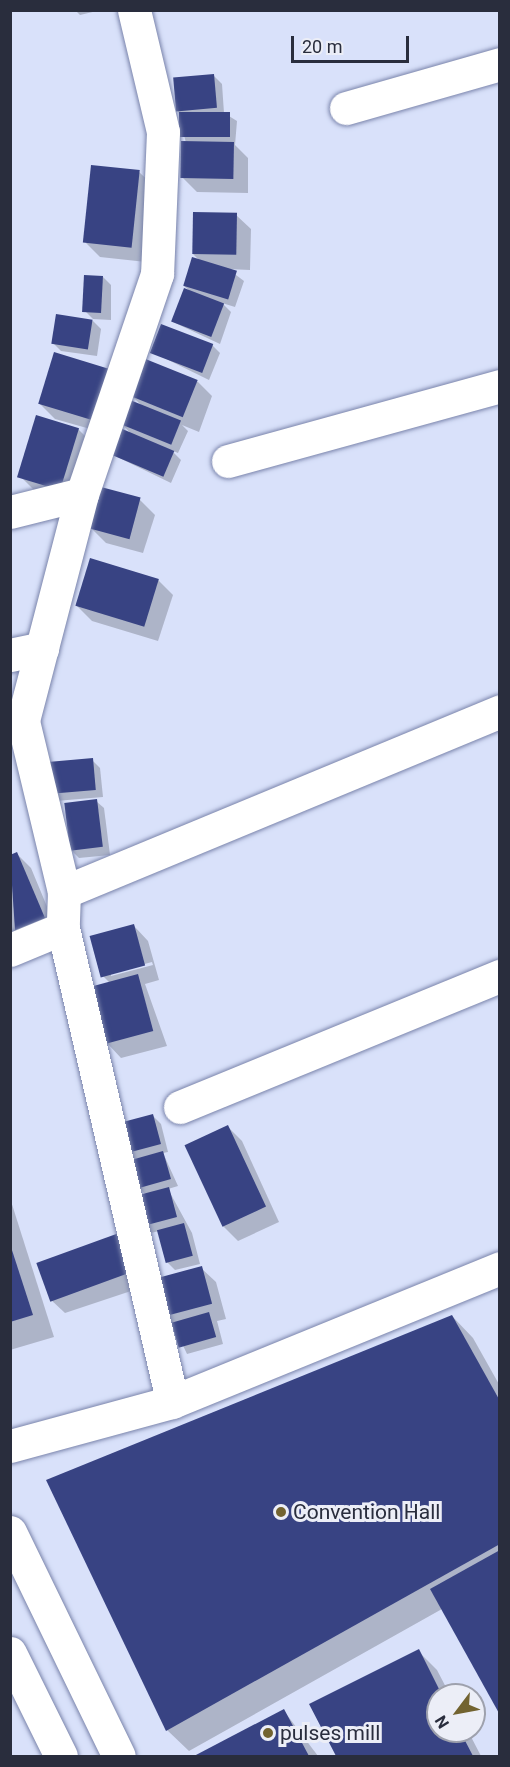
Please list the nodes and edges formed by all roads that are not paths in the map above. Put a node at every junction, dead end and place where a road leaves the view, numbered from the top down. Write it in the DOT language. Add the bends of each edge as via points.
graph roads {
  1 [pos="134,10"];
  2 [pos="500,64"];
  3 [pos="346,108"];
  4 [pos="500,386"];
  5 [pos="228,461"];
  6 [pos="82,494"];
  7 [pos="10,512"];
  8 [pos="42,648"];
  9 [pos="10,655"];
  10 [pos="500,711"];
  11 [pos="64,892"];
  12 [pos="63,928"];
  13 [pos="10,950"];
  14 [pos="500,976"];
  15 [pos="180,1107"];
  16 [pos="500,1268"];
  17 [pos="172,1402"];
  18 [pos="10,1446"];
  19 [pos="10,1532"];
  20 [pos="10,1653"];
  21 [pos="61,1756"];
  22 [pos="119,1756"];
  1 -- 6 [label="street" via="163,132 157,274"];
  2 -- 3 [label="street"];
  4 -- 5 [label="street"];
  6 -- 7 [label="street"];
  6 -- 8 [label="street"];
  8 -- 9 [label="street"];
  8 -- 11 [label="street" via="23,720"];
  10 -- 11 [label="street"];
  11 -- 12 [label="street"];
  12 -- 13 [label="street"];
  12 -- 17 [label="street"];
  14 -- 15 [label="street"];
  16 -- 17 [label="street"];
  17 -- 18 [label="street"];
  19 -- 22 [label="street"];
  20 -- 21 [label="street"];
}
